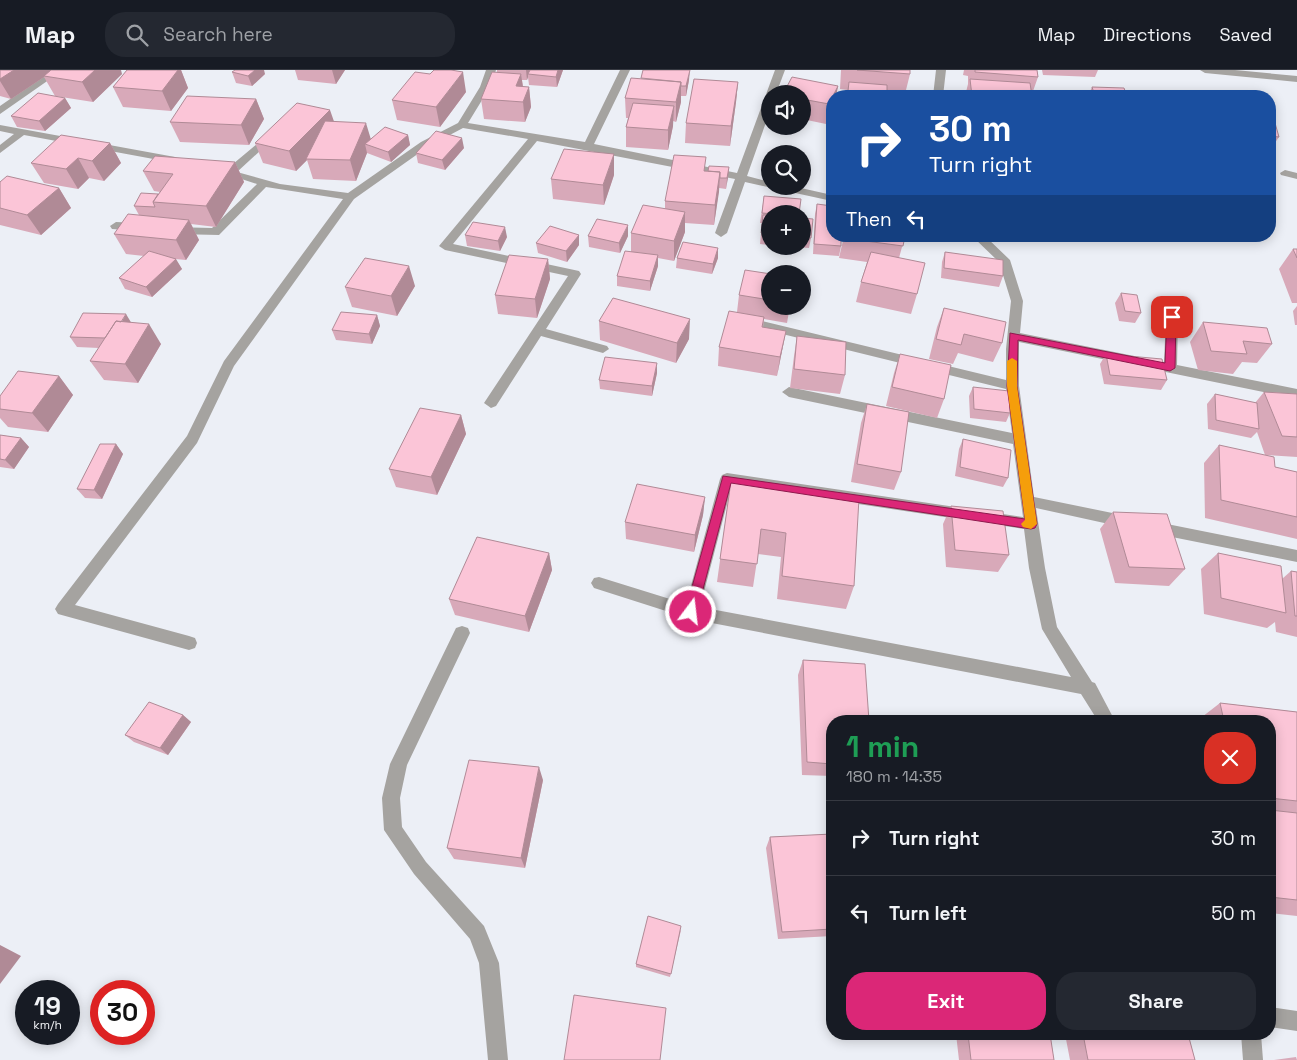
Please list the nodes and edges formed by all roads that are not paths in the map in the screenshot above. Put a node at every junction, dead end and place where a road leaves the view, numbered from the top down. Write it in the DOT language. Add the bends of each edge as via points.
graph roads {
  1 [pos="58,70"];
  2 [pos="491,70"];
  3 [pos="625,70"];
  4 [pos="780,70"];
  5 [pos="941,70"];
  6 [pos="1205,70"];
  7 [pos="1255,72"];
  8 [pos="1297,79"];
  9 [pos="774,85"];
  10 [pos="939,90"];
  11 [pos="0,111"];
  12 [pos="761,121"];
  13 [pos="462,125"];
  14 [pos="0,128"];
  15 [pos="277,129"];
  16 [pos="22,132"];
  17 [pos="535,137"];
  18 [pos="588,146"];
  19 [pos="0,150"];
  20 [pos="190,163"];
  21 [pos="209,168"];
  22 [pos="229,173"];
  23 [pos="1285,173"];
  24 [pos="740,176"];
  25 [pos="1297,176"];
  26 [pos="761,182"];
  27 [pos="264,183"];
  28 [pos="811,194"];
  29 [pos="350,197"];
  30 [pos="826,197"];
  31 [pos="116,226"];
  32 [pos="721,233"];
  33 [pos="984,242"];
  34 [pos="1172,317"];
  35 [pos="758,324"];
  36 [pos="538,331"];
  37 [pos="1013,336"];
  38 [pos="602,349"];
  39 [pos="1170,368"];
  40 [pos="1012,386"];
  41 [pos="789,392"];
  42 [pos="1297,394"];
  43 [pos="491,403"];
  44 [pos="1019,440"];
  45 [pos="1028,501"];
  46 [pos="1031,524"];
  47 [pos="1297,556"];
  48 [pos="599,583"];
  49 [pos="691,612"];
  50 [pos="462,633"];
  51 [pos="189,643"];
  52 [pos="1089,688"];
  53 [pos="1104,715"];
  54 [pos="1276,1017"];
  55 [pos="1297,1021"];
  56 [pos="1251,1040"];
  57 [pos="498,1060"];
  58 [pos="1253,1060"];
  1 -- 11 [label="street"];
  2 -- 13 [label="street" via="485,87"];
  3 -- 18 [label="street"];
  4 -- 9 [label="street"];
  5 -- 10 [label="street"];
  6 -- 7 [label="street"];
  7 -- 8 [label="street"];
  12 -- 24 [label="street"];
  13 -- 17 [label="street"];
  13 -- 29 [label="street" via="425,144"];
  14 -- 16 [label="street"];
  15 -- 22 [label="street"];
  16 -- 19 [label="street"];
  16 -- 20 [label="street"];
  17 -- 18 [label="street"];
  17 -- 36 [label="street" via="445,246 575,274"];
  18 -- 24 [label="street"];
  21 -- 22 [label="street"];
  22 -- 27 [label="street"];
  23 -- 25 [label="street"];
  24 -- 26 [label="street"];
  24 -- 32 [label="street"];
  27 -- 29 [label="street" via="279,188"];
  27 -- 31 [label="street" via="215,232"];
  28 -- 30 [label="street"];
  29 -- 51 [label="street" via="229,364 192,439 63,609"];
  33 -- 37 [label="street" via="1004,260 1017,301"];
  34 -- 39 [label="street"];
  35 -- 40 [label="street"];
  36 -- 38 [label="street"];
  36 -- 43 [label="street"];
  37 -- 39 [label="street"];
  37 -- 40 [label="street"];
  39 -- 42 [label="street"];
  40 -- 44 [label="street"];
  41 -- 44 [label="street"];
  44 -- 45 [label="street"];
  45 -- 46 [label="street"];
  45 -- 47 [label="street"];
  46 -- 49 [label="street" via="727,479"];
  46 -- 52 [label="street" via="1050,629"];
  48 -- 49 [label="street"];
  49 -- 52 [label="street"];
  50 -- 57 [label="street" via="399,764 391,798 393,830 420,868 477,933 489,963"];
  52 -- 53 [label="street"];
  54 -- 55 [label="street"];
  56 -- 58 [label="street"];
}
